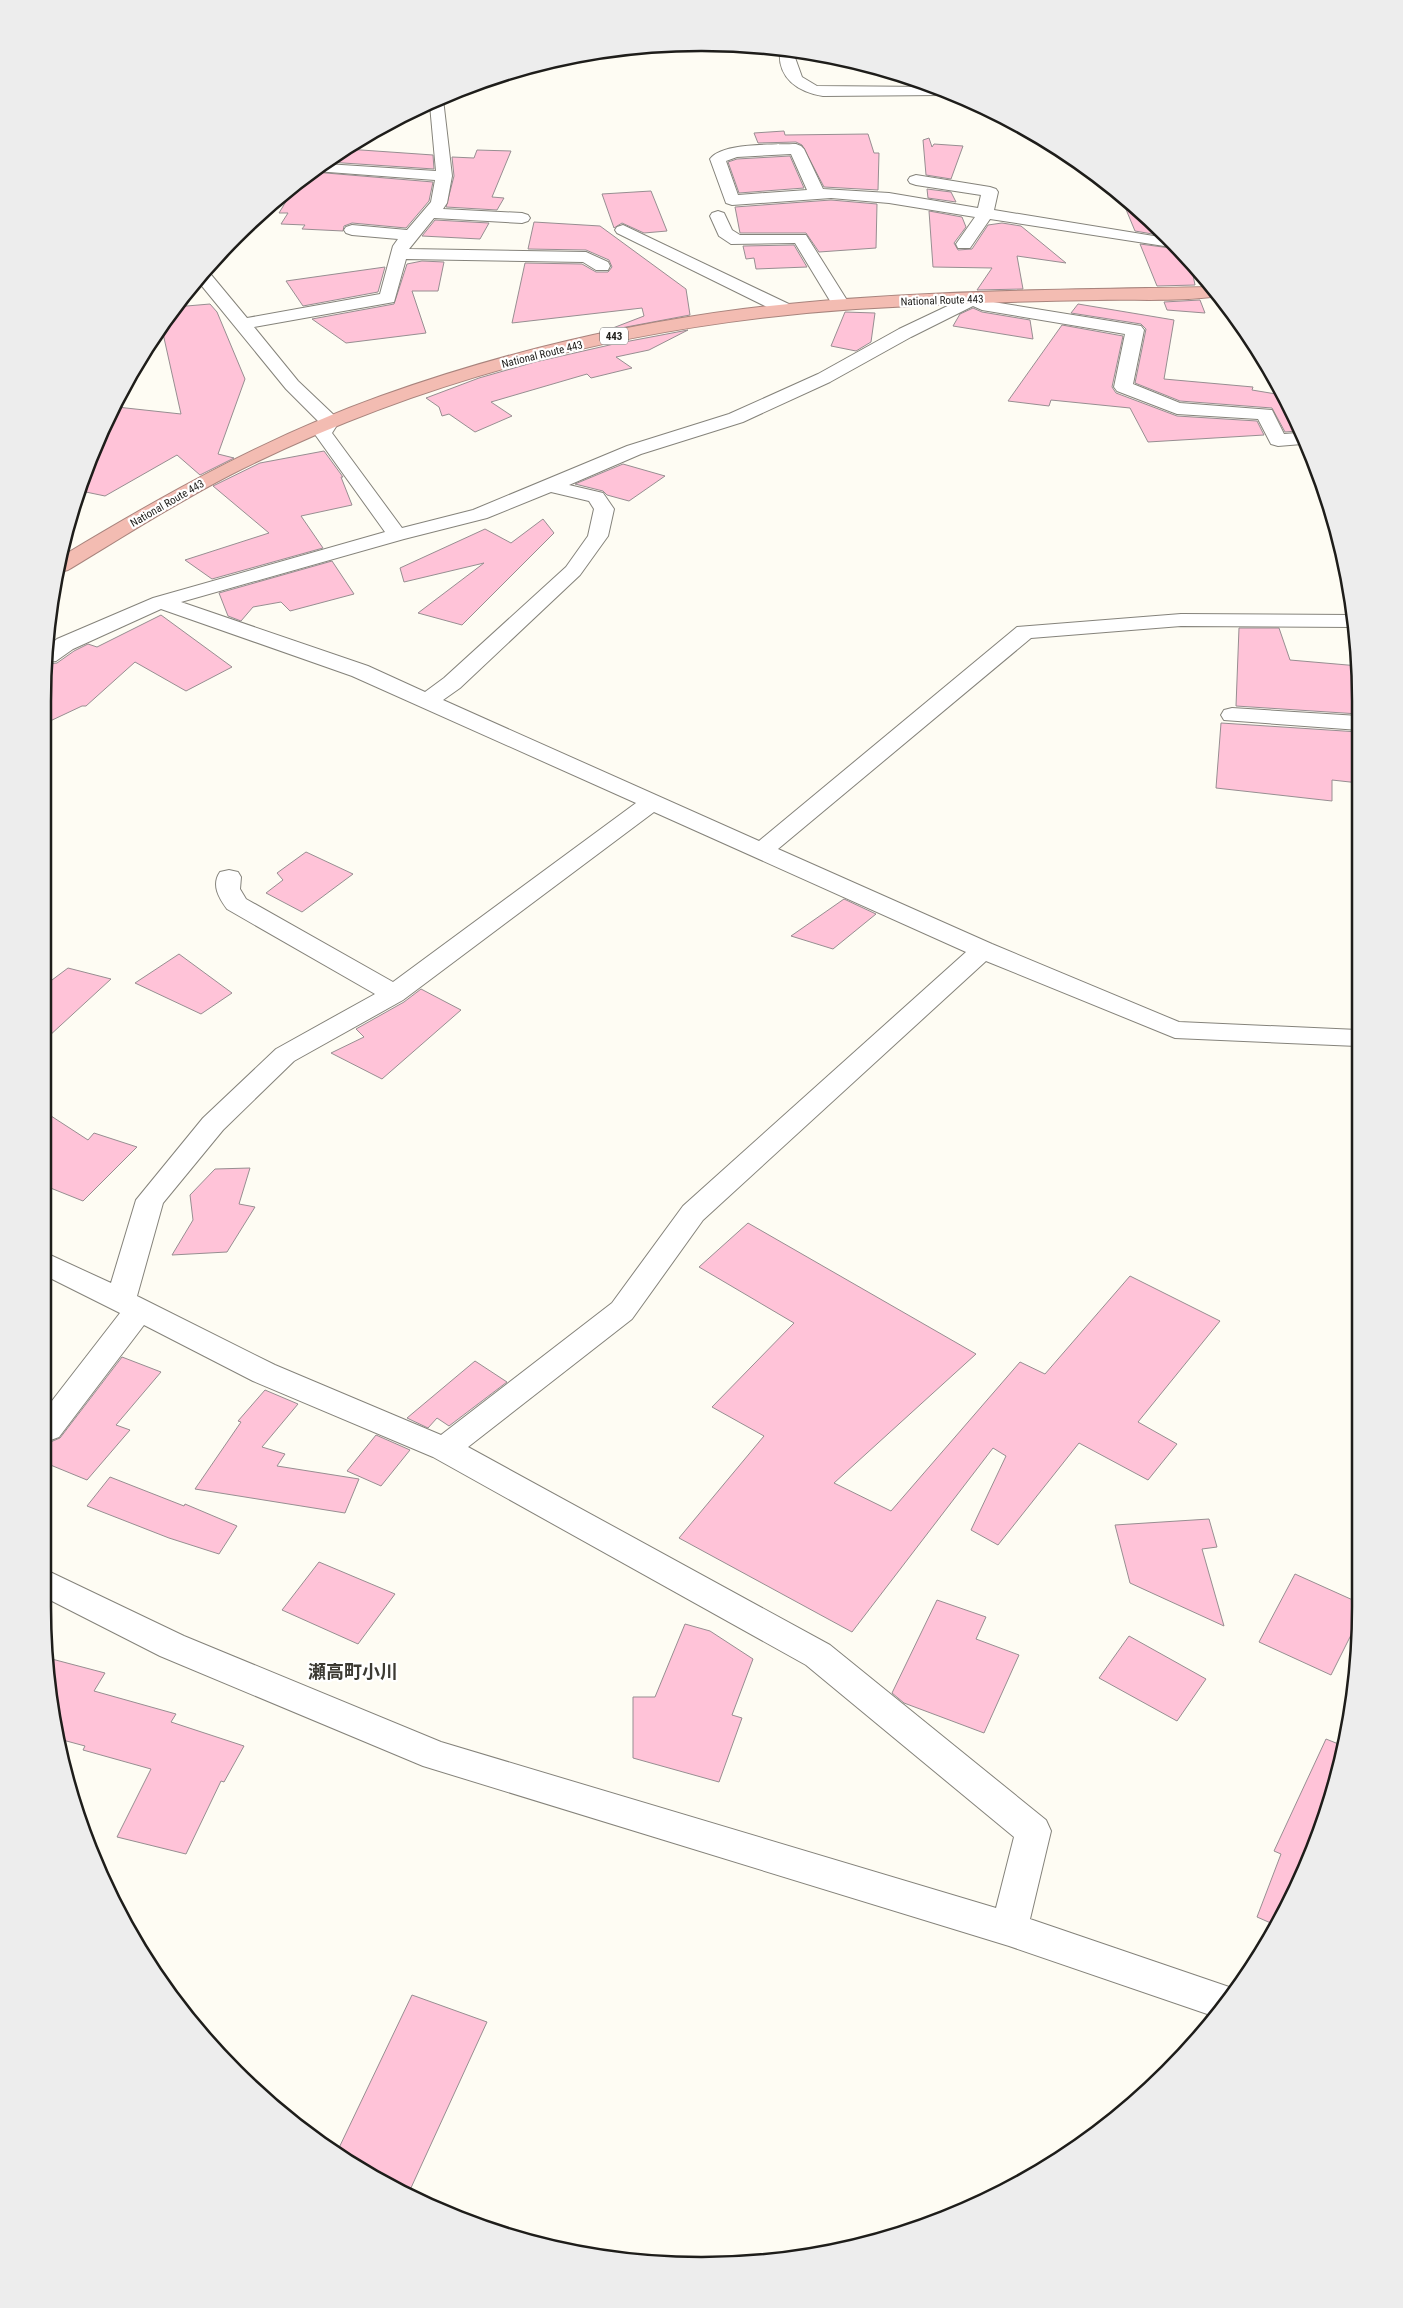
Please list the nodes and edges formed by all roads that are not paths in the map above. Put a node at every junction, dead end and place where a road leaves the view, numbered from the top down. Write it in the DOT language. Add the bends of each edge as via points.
graph roads {
  1 [pos="788,57"];
  2 [pos="924,91"];
  3 [pos="438,108"];
  4 [pos="330,169"];
  5 [pos="444,176"];
  6 [pos="916,180"];
  7 [pos="817,194"];
  8 [pos="430,213"];
  9 [pos="985,214"];
  10 [pos="718,216"];
  11 [pos="522,218"];
  12 [pos="352,230"];
  13 [pos="623,230"];
  14 [pos="410,235"];
  15 [pos="1161,242"];
  16 [pos="964,244"];
  17 [pos="399,254"];
  18 [pos="602,266"];
  19 [pos="207,281"];
  20 [pos="1206,292"];
  21 [pos="975,298"];
  22 [pos="841,305"];
  23 [pos="787,310"];
  24 [pos="244,324"];
  25 [pos="330,422"];
  26 [pos="1296,440"];
  27 [pos="549,486"];
  28 [pos="397,535"];
  29 [pos="67,563"];
  30 [pos="160,602"];
  31 [pos="1346,621"];
  32 [pos="54,652"];
  33 [pos="427,701"];
  34 [pos="1232,715"];
  35 [pos="1352,723"];
  36 [pos="651,803"];
  37 [pos="763,850"];
  38 [pos="229,877"];
  39 [pos="983,950"];
  40 [pos="394,994"];
  41 [pos="1352,1038"];
  42 [pos="51,1266"];
  43 [pos="130,1305"];
  44 [pos="51,1424"];
  45 [pos="444,1449"];
  46 [pos="51,1586"];
  47 [pos="1009,1929"];
  48 [pos="1218,2000"];
  1 -- 2 [label="street" via="797,83 807,90"];
  3 -- 5 [label="street"];
  4 -- 5 [label="street"];
  5 -- 8 [label="street" via="439,203"];
  6 -- 9 [label="street" via="990,192"];
  7 -- 7 [label="street" via="732,200 718,159 734,152 796,149"];
  7 -- 9 [label="street" via="889,198"];
  8 -- 11 [label="street"];
  8 -- 14 [label="street"];
  9 -- 15 [label="street"];
  9 -- 16 [label="street"];
  10 -- 22 [label="street" via="725,233 737,240 800,238"];
  12 -- 14 [label="street"];
  13 -- 23 [label="street"];
  14 -- 17 [label="street" via="400,246"];
  17 -- 18 [label="street" via="586,257"];
  17 -- 24 [label="street" via="388,298"];
  19 -- 24 [label="street"];
  20 -- 21 [label="highway, National Route 443 / 443"];
  21 -- 22 [label="highway, National Route 443 / 443"];
  21 -- 26 [label="street" via="982,304 1135,330 1123,388 1177,408 1265,414 1278,440"];
  21 -- 27 [label="street" via="824,378 736,418 634,450"];
  22 -- 23 [label="highway, National Route 443 / 443"];
  23 -- 25 [label="highway, National Route 443 / 443" via="614,336 518,359"];
  24 -- 25 [label="street" via="292,385"];
  25 -- 28 [label="street" via="323,433"];
  25 -- 29 [label="highway, National Route 443 / 443" via="190,488"];
  27 -- 28 [label="street" via="480,514"];
  27 -- 33 [label="street" via="596,497 604,509 598,536 573,571 452,683"];
  28 -- 30 [label="street"];
  30 -- 32 [label="street"];
  30 -- 33 [label="street" via="360,671"];
  31 -- 37 [label="street" via="1180,620 1025,632"];
  33 -- 36 [label="street"];
  34 -- 35 [label="street"];
  36 -- 37 [label="street"];
  36 -- 40 [label="street"];
  37 -- 39 [label="street"];
  38 -- 40 [label="street" via="228,889 236,904"];
  39 -- 41 [label="street" via="1174,1030"];
  39 -- 45 [label="street" via="693,1213 622,1311"];
  40 -- 43 [label="street" via="285,1055 213,1124 150,1200"];
  42 -- 43 [label="street"];
  43 -- 44 [label="street"];
  43 -- 45 [label="street" via="264,1373"];
  45 -- 47 [label="street" via="818,1655 1033,1831"];
  46 -- 47 [label="street" via="172,1646 435,1755"];
  47 -- 48 [label="street"];
}
